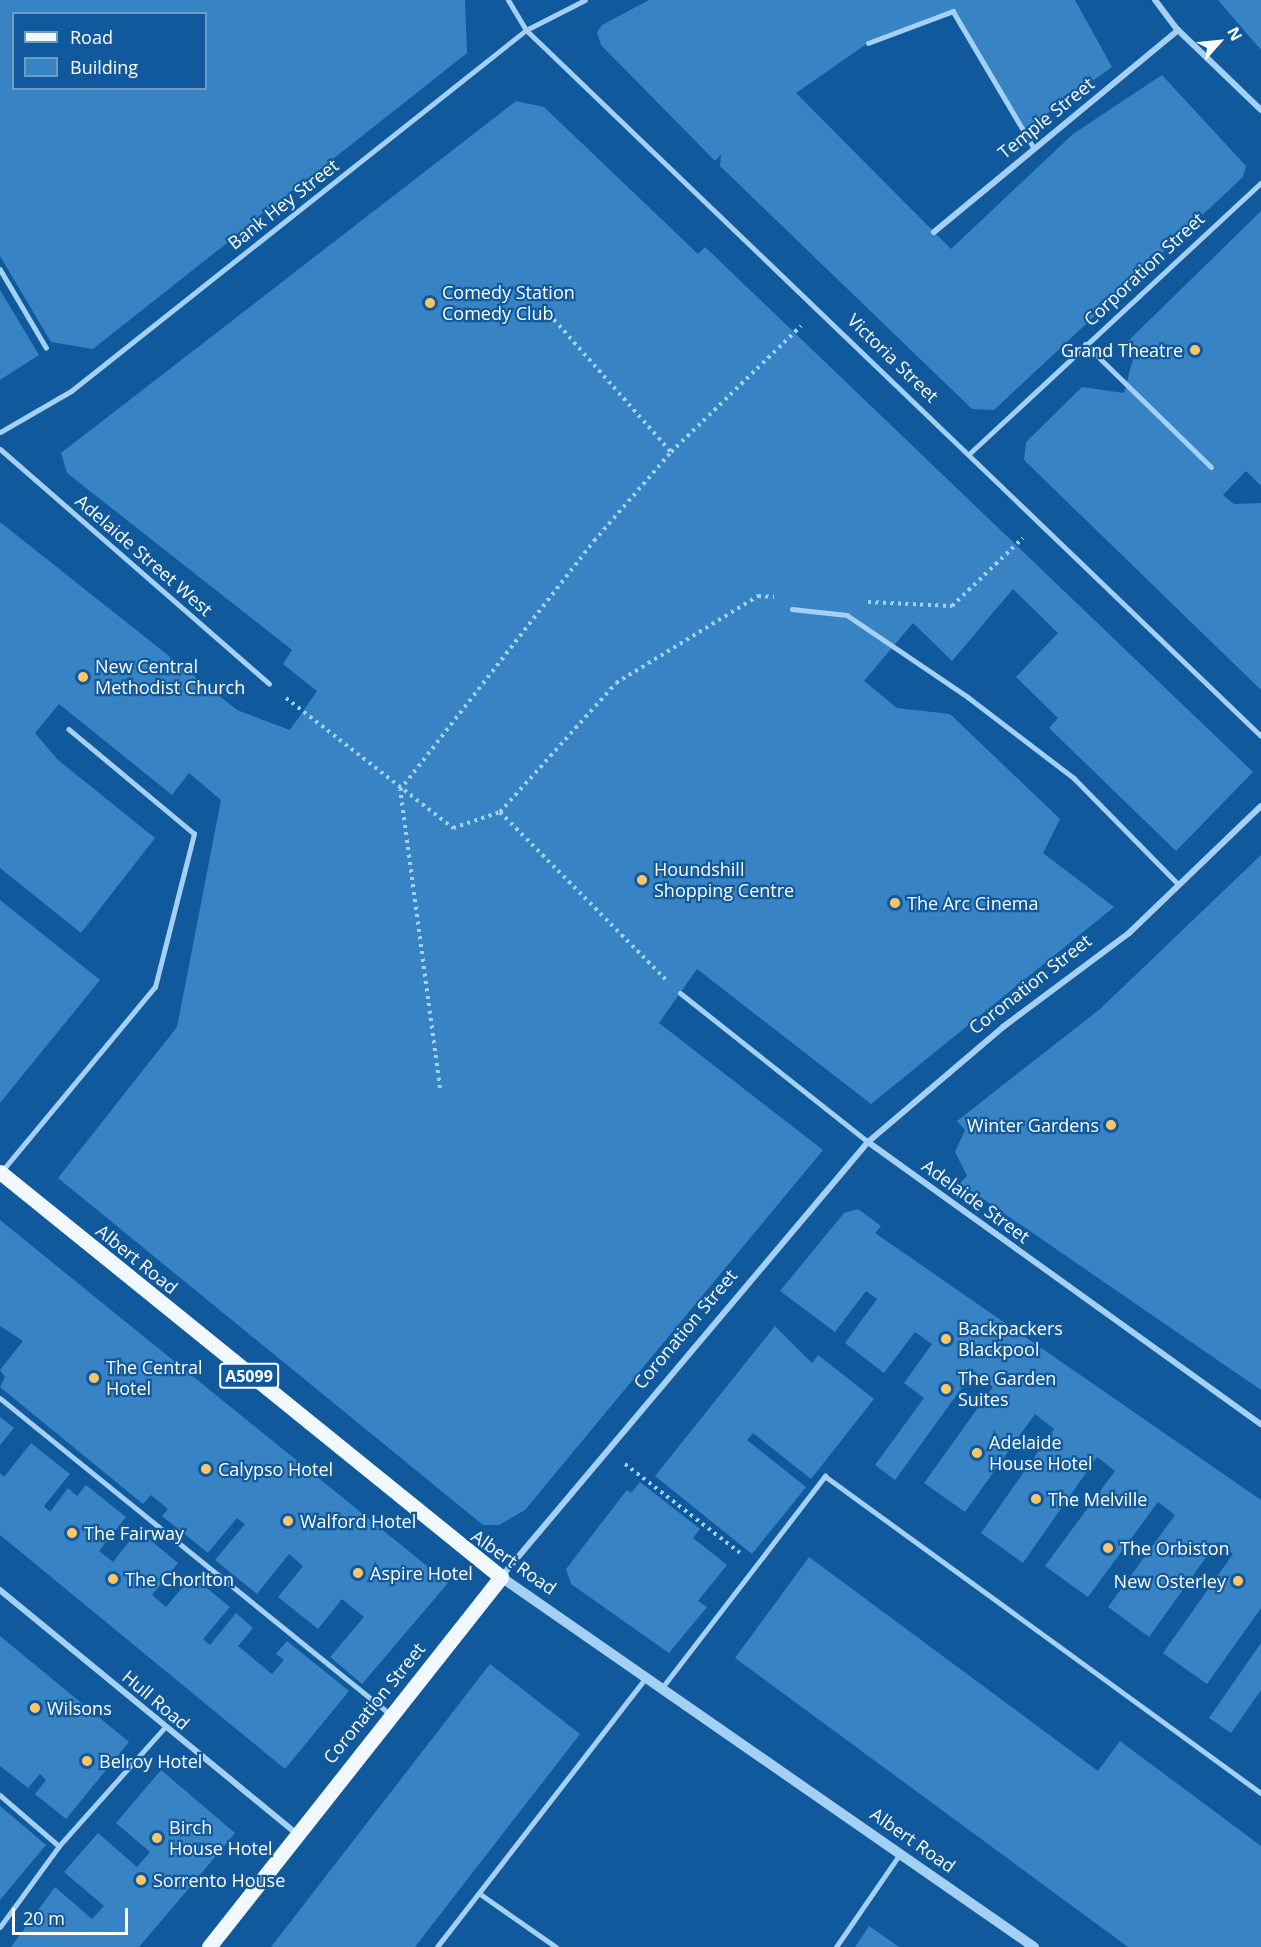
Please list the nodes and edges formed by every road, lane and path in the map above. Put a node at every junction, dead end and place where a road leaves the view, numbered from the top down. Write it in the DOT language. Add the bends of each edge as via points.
graph roads {
  1 [pos="508,0"];
  2 [pos="585,0"];
  3 [pos="1155,0"];
  4 [pos="526,30"];
  5 [pos="1178,30"];
  6 [pos="867,43"];
  7 [pos="1261,110"];
  8 [pos="1034,148"];
  9 [pos="1261,183"];
  10 [pos="934,232"];
  11 [pos="0,269"];
  12 [pos="816,306"];
  13 [pos="549,314"];
  14 [pos="1085,344"];
  15 [pos="46,347"];
  16 [pos="0,432"];
  17 [pos="0,449"];
  18 [pos="671,452"];
  19 [pos="970,453"];
  20 [pos="1211,467"];
  21 [pos="1040,520"];
  22 [pos="780,598"];
  23 [pos="860,601"];
  24 [pos="792,609"];
  25 [pos="269,684"];
  26 [pos="69,730"];
  27 [pos="1261,736"];
  28 [pos="400,790"];
  29 [pos="1261,806"];
  30 [pos="501,812"];
  31 [pos="1178,884"];
  32 [pos="680,993"];
  33 [pos="440,1088"];
  34 [pos="868,1142"];
  35 [pos="0,1172"];
  36 [pos="0,1398"];
  37 [pos="1261,1424"];
  38 [pos="608,1450"];
  39 [pos="755,1564"];
  40 [pos="501,1577"];
  41 [pos="0,1590"];
  42 [pos="646,1678"];
  43 [pos="661,1689"];
  44 [pos="390,1714"];
  45 [pos="165,1727"];
  46 [pos="1261,1793"];
  47 [pos="0,1795"];
  48 [pos="295,1832"];
  49 [pos="59,1846"];
  50 [pos="900,1854"];
  51 [pos="479,1893"];
  52 [pos="0,1927"];
  53 [pos="209,1947"];
  54 [pos="437,1947"];
  55 [pos="556,1947"];
  56 [pos="836,1947"];
  57 [pos="1034,1947"];
  1 -- 4 [label="street, Victoria Street"];
  2 -- 4 [label="street, Bank Hey Street"];
  3 -- 5 [label="street"];
  4 -- 12 [label="street, Victoria Street"];
  4 -- 16 [label="street, Bank Hey Street" via="71,391"];
  5 -- 7 [label="street"];
  5 -- 8 [label="street, Temple Street"];
  6 -- 8 [label="lane" via="952,11"];
  8 -- 10 [label="street, Temple Street"];
  9 -- 14 [label="street, Corporation Street"];
  11 -- 15 [label="lane"];
  12 -- 18 [label="path"];
  12 -- 19 [label="street, Victoria Street"];
  13 -- 18 [label="path"];
  14 -- 19 [label="street, Corporation Street"];
  14 -- 20 [label="street"];
  17 -- 25 [label="street, Adelaide Street West"];
  18 -- 28 [label="path" via="533,613"];
  19 -- 21 [label="street, Victoria Street"];
  21 -- 23 [label="path" via="952,606"];
  21 -- 27 [label="street, Victoria Street"];
  22 -- 30 [label="path" via="758,596 616,683"];
  24 -- 31 [label="lane" via="847,615 968,697 1074,778"];
  25 -- 28 [label="path"];
  26 -- 35 [label="lane" via="194,834 155,987"];
  28 -- 30 [label="path" via="453,828"];
  28 -- 33 [label="path"];
  29 -- 31 [label="street, Coronation Street"];
  30 -- 32 [label="path"];
  31 -- 34 [label="street, Coronation Street" via="1129,933 1003,1027"];
  32 -- 34 [label="street, Adelaide Street"];
  34 -- 37 [label="street, Adelaide Street"];
  34 -- 38 [label="street, Coronation Street"];
  35 -- 40 [label="main road, Albert Road / A5099"];
  36 -- 44 [label="lane"];
  38 -- 39 [label="path"];
  38 -- 40 [label="street, Coronation Street"];
  39 -- 43 [label="lane"];
  39 -- 46 [label="lane" via="825,1476"];
  40 -- 42 [label="street, Albert Road"];
  40 -- 44 [label="main road, Coronation Street"];
  41 -- 45 [label="street, Hull Road"];
  42 -- 43 [label="street, Albert Road"];
  42 -- 51 [label="lane"];
  43 -- 50 [label="street, Albert Road"];
  44 -- 48 [label="main road, Coronation Street"];
  45 -- 48 [label="street, Hull Road"];
  45 -- 49 [label="lane"];
  47 -- 49 [label="lane"];
  48 -- 53 [label="main road, Coronation Street"];
  49 -- 52 [label="lane"];
  50 -- 56 [label="lane"];
  50 -- 57 [label="street, Albert Road"];
  51 -- 54 [label="lane"];
  51 -- 55 [label="lane"];
}
